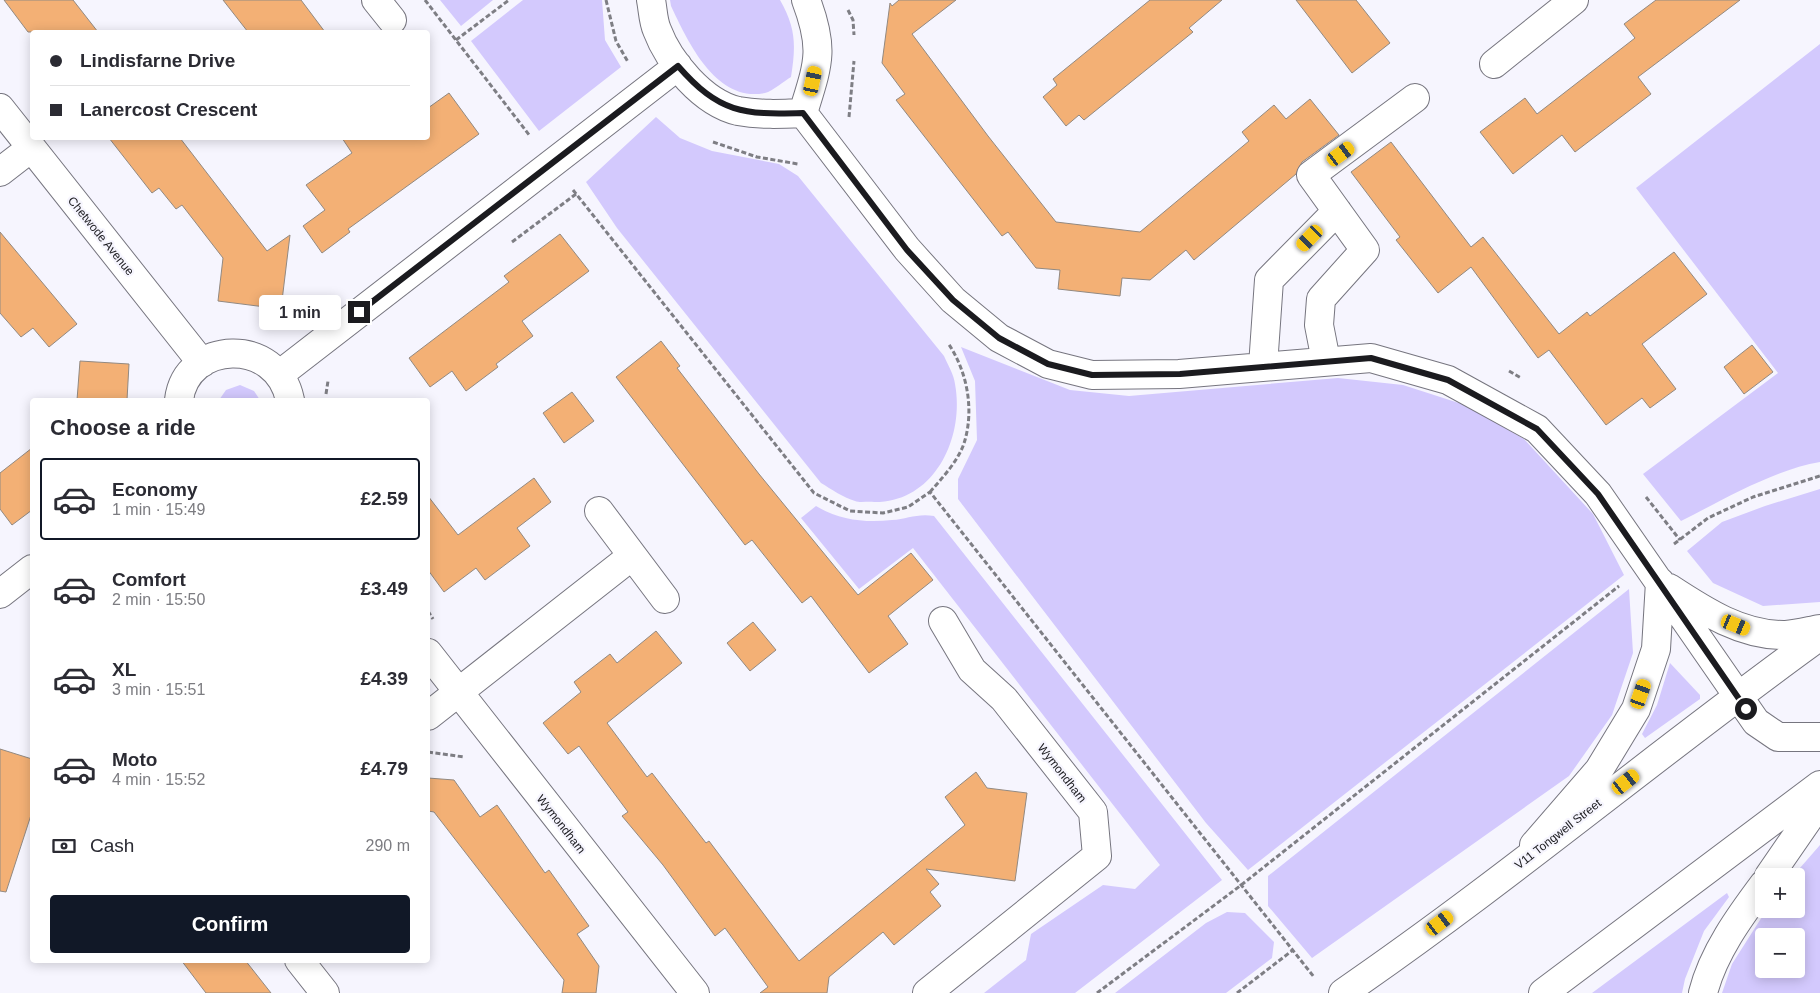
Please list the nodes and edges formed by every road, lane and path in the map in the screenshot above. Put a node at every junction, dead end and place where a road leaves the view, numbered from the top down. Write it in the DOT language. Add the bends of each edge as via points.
graph roads {
  1 [pos="425,0"];
  2 [pos="509,0"];
  3 [pos="606,0"];
  4 [pos="651,0"];
  5 [pos="806,0"];
  6 [pos="1574,0"];
  7 [pos="456,40"];
  8 [pos="1494,64"];
  9 [pos="630,65"];
  10 [pos="678,66"];
  11 [pos="1416,98"];
  12 [pos="0,108"];
  13 [pos="803,113"];
  14 [pos="529,134"];
  15 [pos="521,140"];
  16 [pos="532,140"];
  17 [pos="32,148"];
  18 [pos="0,172"];
  19 [pos="571,188"];
  20 [pos="1337,211"];
  21 [pos="943,338"];
  22 [pos="1326,362"];
  23 [pos="202,363"];
  24 [pos="1263,366"];
  25 [pos="280,374"];
  26 [pos="180,398"];
  27 [pos="290,398"];
  28 [pos="930,492"];
  29 [pos="599,511"];
  30 [pos="632,556"];
  31 [pos="30,571"];
  32 [pos="1660,582"];
  33 [pos="0,594"];
  34 [pos="665,599"];
  35 [pos="943,621"];
  36 [pos="1820,630"];
  37 [pos="1820,636"];
  38 [pos="1547,642"];
  39 [pos="430,657"];
  40 [pos="457,692"];
  41 [pos="1736,696"];
  42 [pos="430,714"];
  43 [pos="1820,737"];
  44 [pos="430,752"];
  45 [pos="473,758"];
  46 [pos="1820,785"];
  47 [pos="1820,802"];
  48 [pos="1515,867"];
  49 [pos="1775,868"];
  50 [pos="1240,886"];
  51 [pos="1755,896"];
  52 [pos="1293,950"];
  53 [pos="301,963"];
  54 [pos="1315,979"];
  55 [pos="693,992"];
  56 [pos="325,993"];
  57 [pos="927,993"];
  58 [pos="1097,993"];
  59 [pos="1237,993"];
  60 [pos="1343,993"];
  61 [pos="1543,993"];
  62 [pos="1703,993"];
  1 -- 7 [label="path"];
  2 -- 7 [label="path"];
  3 -- 9 [label="path" via="616,40"];
  4 -- 10 [label="main road" via="656,30"];
  5 -- 13 [label="main road" via="820,50"];
  6 -- 8 [label="main road"];
  7 -- 14 [label="path"];
  10 -- 13 [label="main road" via="698,89 737,110 769,114"];
  10 -- 25 [label="main road"];
  11 -- 20 [label="main road" via="1311,176"];
  12 -- 17 [label="main road, Chetwode Avenue"];
  13 -- 24 [label="main road" via="907,250 953,300 999,338 1048,364 1092,375 1180,374"];
  14 -- 15 [label="path"];
  14 -- 16 [label="path"];
  17 -- 18 [label="main road"];
  17 -- 23 [label="main road, Chetwode Avenue"];
  19 -- 28 [label="path" via="814,493 850,511 883,513 908,507"];
  20 -- 22 [label="main road" via="1365,250 1321,299 1319,325"];
  20 -- 24 [label="main road" via="1269,280"];
  21 -- 28 [label="path" via="964,374 969,409 965,442 948,472"];
  22 -- 24 [label="main road"];
  22 -- 32 [label="main road" via="1371,358 1448,380 1537,429 1598,494"];
  23 -- 25 [label="main road" via="234,353 252,355"];
  23 -- 26 [label="main road" via="188,376"];
  25 -- 27 [label="main road"];
  28 -- 50 [label="path"];
  29 -- 30 [label="main road"];
  30 -- 34 [label="main road"];
  30 -- 40 [label="main road"];
  31 -- 33 [label="main road"];
  32 -- 36 [label="main road" via="1706,612 1751,631 1785,635"];
  32 -- 41 [label="main road"];
  32 -- 48 [label="main road" via="1656,649 1636,708 1599,770"];
  35 -- 57 [label="main road, Wymondham" via="972,670 1004,699 1093,812 1097,856"];
  37 -- 41 [label="main road, V11 Tongwell Street"];
  38 -- 50 [label="path"];
  39 -- 40 [label="main road, Wymondham"];
  40 -- 42 [label="main road"];
  40 -- 55 [label="main road, Wymondham"];
  41 -- 43 [label="main road" via="1756,722 1778,737"];
  41 -- 48 [label="main road, V11 Tongwell Street"];
  44 -- 45 [label="path"];
  46 -- 61 [label="main road"];
  47 -- 49 [label="main road"];
  48 -- 60 [label="main road, V11 Tongwell Street"];
  50 -- 52 [label="path"];
  50 -- 58 [label="path"];
  51 -- 62 [label="main road" via="1708,974"];
  52 -- 54 [label="path"];
  52 -- 59 [label="path"];
  53 -- 56 [label="main road"];
}
